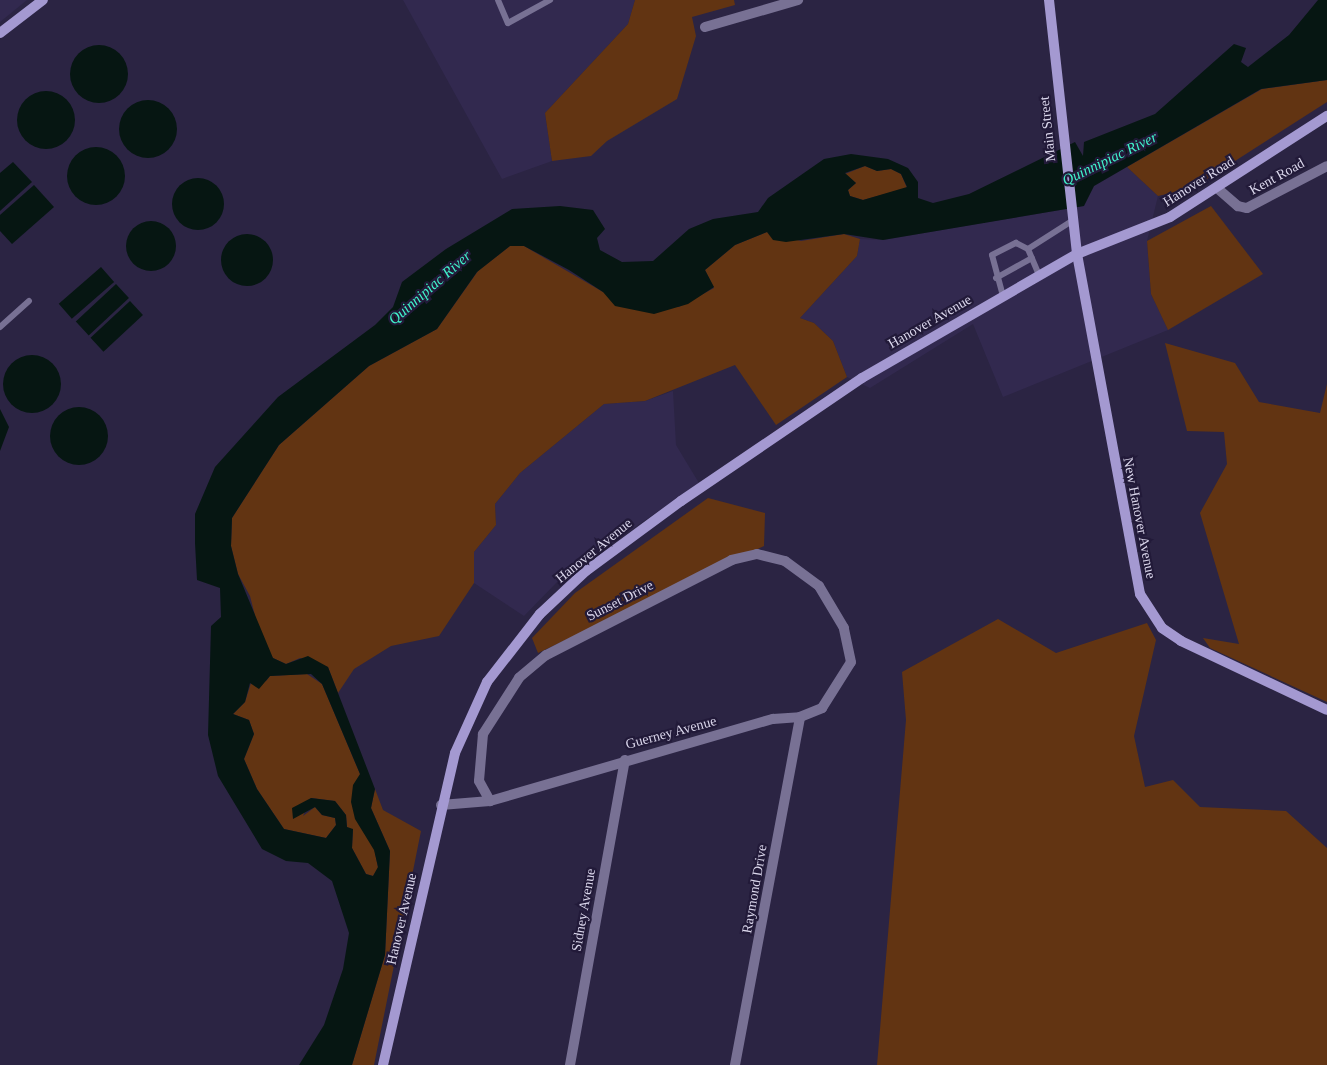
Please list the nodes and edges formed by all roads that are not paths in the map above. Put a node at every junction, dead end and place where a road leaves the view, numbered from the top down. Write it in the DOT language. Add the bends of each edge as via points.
graph roads {
  1 [pos="43,0"];
  2 [pos="498,0"];
  3 [pos="550,0"];
  4 [pos="798,0"];
  5 [pos="1049,0"];
  6 [pos="706,27"];
  7 [pos="0,33"];
  8 [pos="1327,116"];
  9 [pos="1327,166"];
  10 [pos="1217,188"];
  11 [pos="1072,221"];
  12 [pos="1028,249"];
  13 [pos="1077,254"];
  14 [pos="1032,258"];
  15 [pos="1040,274"];
  16 [pos="996,278"];
  17 [pos="1003,296"];
  18 [pos="29,301"];
  19 [pos="0,327"];
  20 [pos="844,628"];
  21 [pos="1327,710"];
  22 [pos="800,717"];
  23 [pos="625,760"];
  24 [pos="490,801"];
  25 [pos="442,805"];
  26 [pos="383,1065"];
  27 [pos="570,1065"];
  28 [pos="735,1065"];
  1 -- 7 [label="main road"];
  2 -- 3 [label="lane" via="508,23"];
  4 -- 6 [label="street"];
  5 -- 11 [label="main road, Main Street"];
  8 -- 10 [label="main road, Hanover Road"];
  9 -- 10 [label="street, Kent Road" via="1247,208 1238,206"];
  10 -- 13 [label="main road, Hanover Road" via="1150,227"];
  11 -- 12 [label="lane"];
  11 -- 13 [label="main road, Main Street"];
  12 -- 14 [label="lane"];
  12 -- 16 [label="lane" via="1016,243 992,255"];
  13 -- 15 [label="main road, Hanover Avenue"];
  13 -- 21 [label="main road, New Hanover Avenue" via="1134,575 1148,611 1181,641"];
  14 -- 15 [label="lane"];
  14 -- 16 [label="lane"];
  15 -- 17 [label="main road, Hanover Avenue"];
  16 -- 17 [label="lane"];
  17 -- 25 [label="main road, Hanover Avenue" via="862,378 586,571 540,614 487,682 455,754"];
  18 -- 19 [label="lane"];
  20 -- 22 [label="street, Guerney Avenue" via="851,662 822,708"];
  20 -- 24 [label="street, Sunset Drive" via="819,586 785,561 757,554 732,560 546,654 519,678 482,734 479,781"];
  22 -- 23 [label="street, Guerney Avenue" via="773,719"];
  22 -- 28 [label="street, Raymond Drive"];
  23 -- 24 [label="street, Guerney Avenue"];
  23 -- 27 [label="street, Sidney Avenue"];
  24 -- 25 [label="street, Guerney Avenue"];
  25 -- 26 [label="main road, Hanover Avenue"];
}
